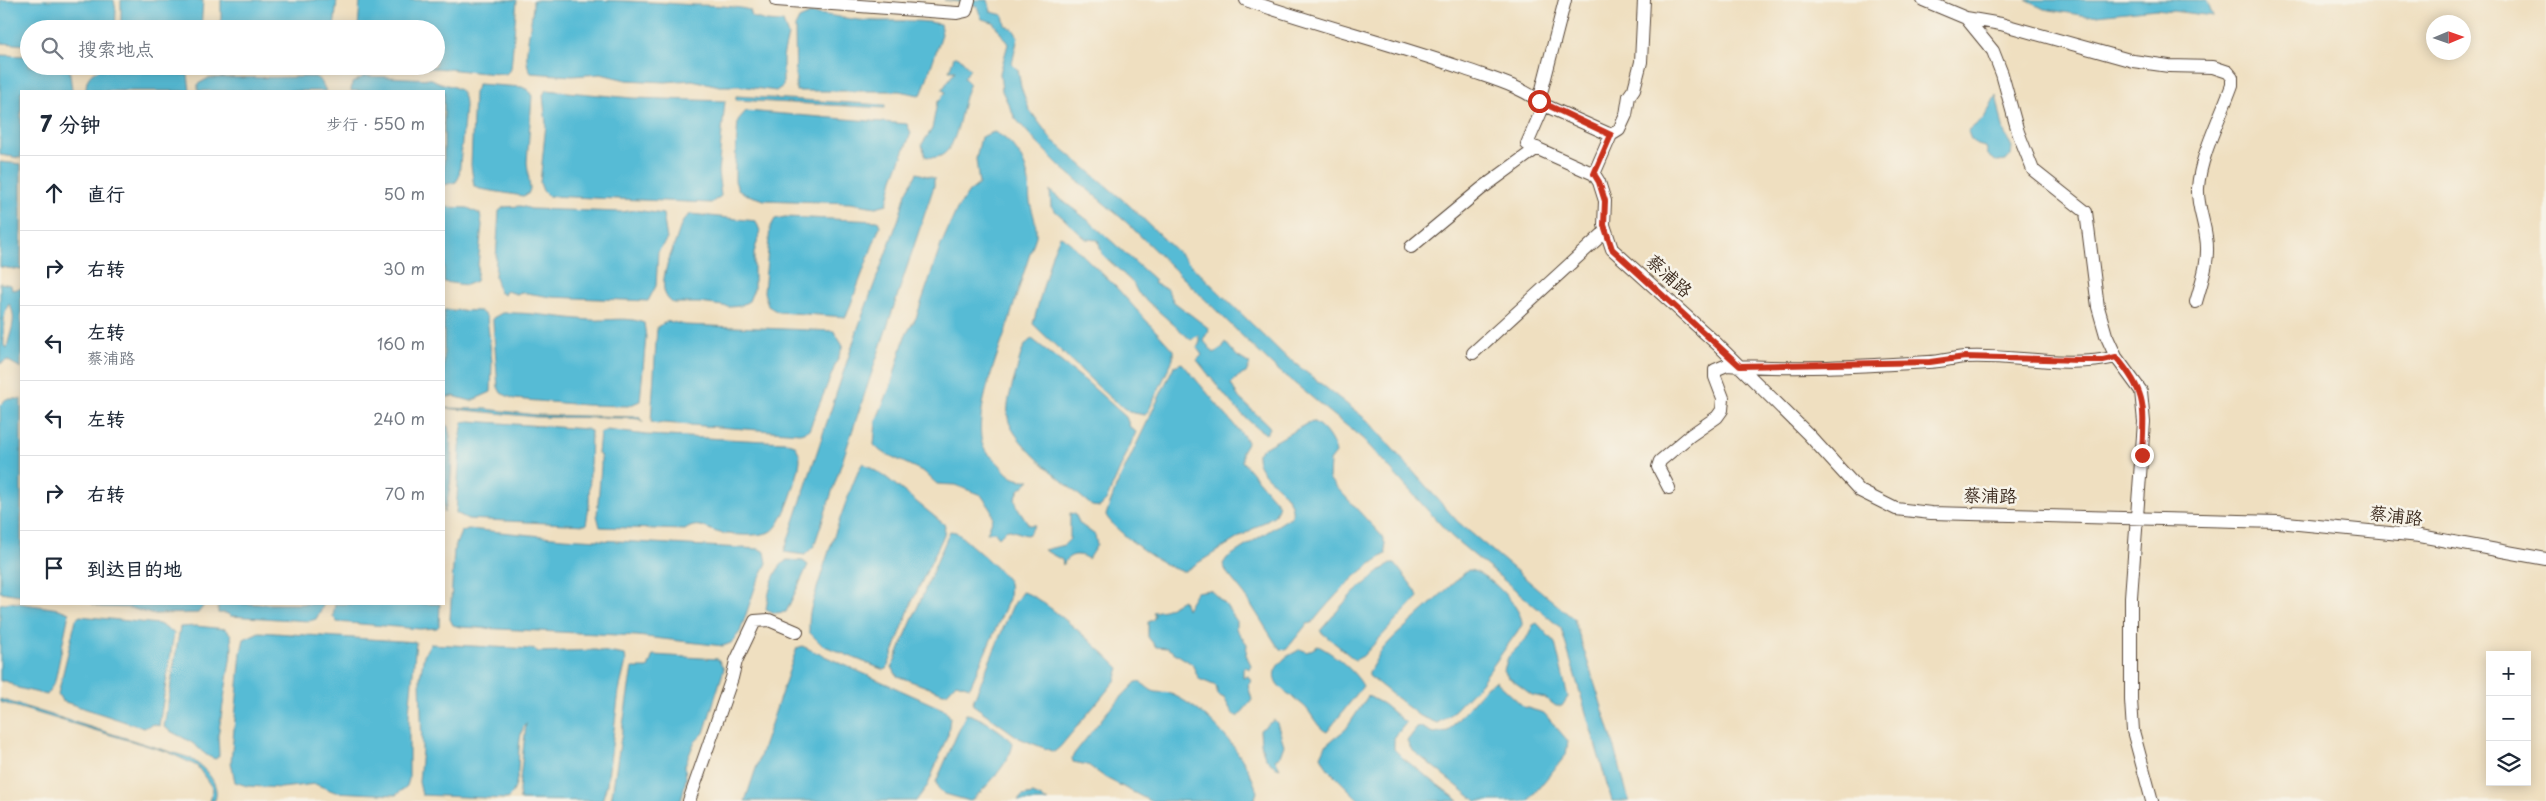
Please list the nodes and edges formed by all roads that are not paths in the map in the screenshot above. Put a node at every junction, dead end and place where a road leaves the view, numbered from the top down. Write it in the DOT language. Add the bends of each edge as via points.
graph roads {
  1 [pos="776,0"];
  2 [pos="1246,0"];
  3 [pos="1565,0"];
  4 [pos="1644,0"];
  5 [pos="1923,0"];
  6 [pos="969,3"];
  7 [pos="1950,5"];
  8 [pos="1966,18"];
  9 [pos="1542,103"];
  10 [pos="1611,135"];
  11 [pos="1537,148"];
  12 [pos="1594,174"];
  13 [pos="1606,231"];
  14 [pos="1411,247"];
  15 [pos="2196,302"];
  16 [pos="1473,353"];
  17 [pos="2116,357"];
  18 [pos="1740,366"];
  19 [pos="1669,488"];
  20 [pos="2137,518"];
  21 [pos="2546,559"];
  22 [pos="797,632"];
  23 [pos="689,801"];
  24 [pos="2152,801"];
  1 -- 6 [label="street" via="957,13 966,12"];
  2 -- 9 [label="street" via="1513,86"];
  3 -- 9 [label="street"];
  4 -- 10 [label="street" via="1641,62 1626,115 1619,130"];
  5 -- 7 [label="street"];
  7 -- 8 [label="street"];
  8 -- 15 [label="street" via="2010,26 2133,61 2213,67 2228,72 2232,85 2198,186 2207,252"];
  8 -- 17 [label="street" via="1993,52 2033,170 2086,212 2098,307"];
  9 -- 10 [label="street"];
  9 -- 11 [label="street" via="1527,144"];
  10 -- 12 [label="street"];
  11 -- 12 [label="street"];
  11 -- 14 [label="street"];
  12 -- 13 [label="street, 蔡浦路" via="1605,201"];
  13 -- 16 [label="street"];
  13 -- 18 [label="street, 蔡浦路" via="1612,249"];
  17 -- 18 [label="street" via="2103,360 1965,357 1930,362"];
  17 -- 20 [label="street" via="2141,391 2144,422"];
  18 -- 19 [label="street" via="1727,365 1716,370 1715,377 1723,398 1718,417 1690,435 1660,461 1658,467"];
  18 -- 20 [label="street, 蔡浦路" via="1860,491 1896,509 1931,513"];
  20 -- 21 [label="street, 蔡浦路" via="2354,528 2420,536"];
  20 -- 24 [label="street" via="2131,597 2130,700 2133,732"];
  22 -- 23 [label="street" via="769,620 755,621 736,661"];
}
